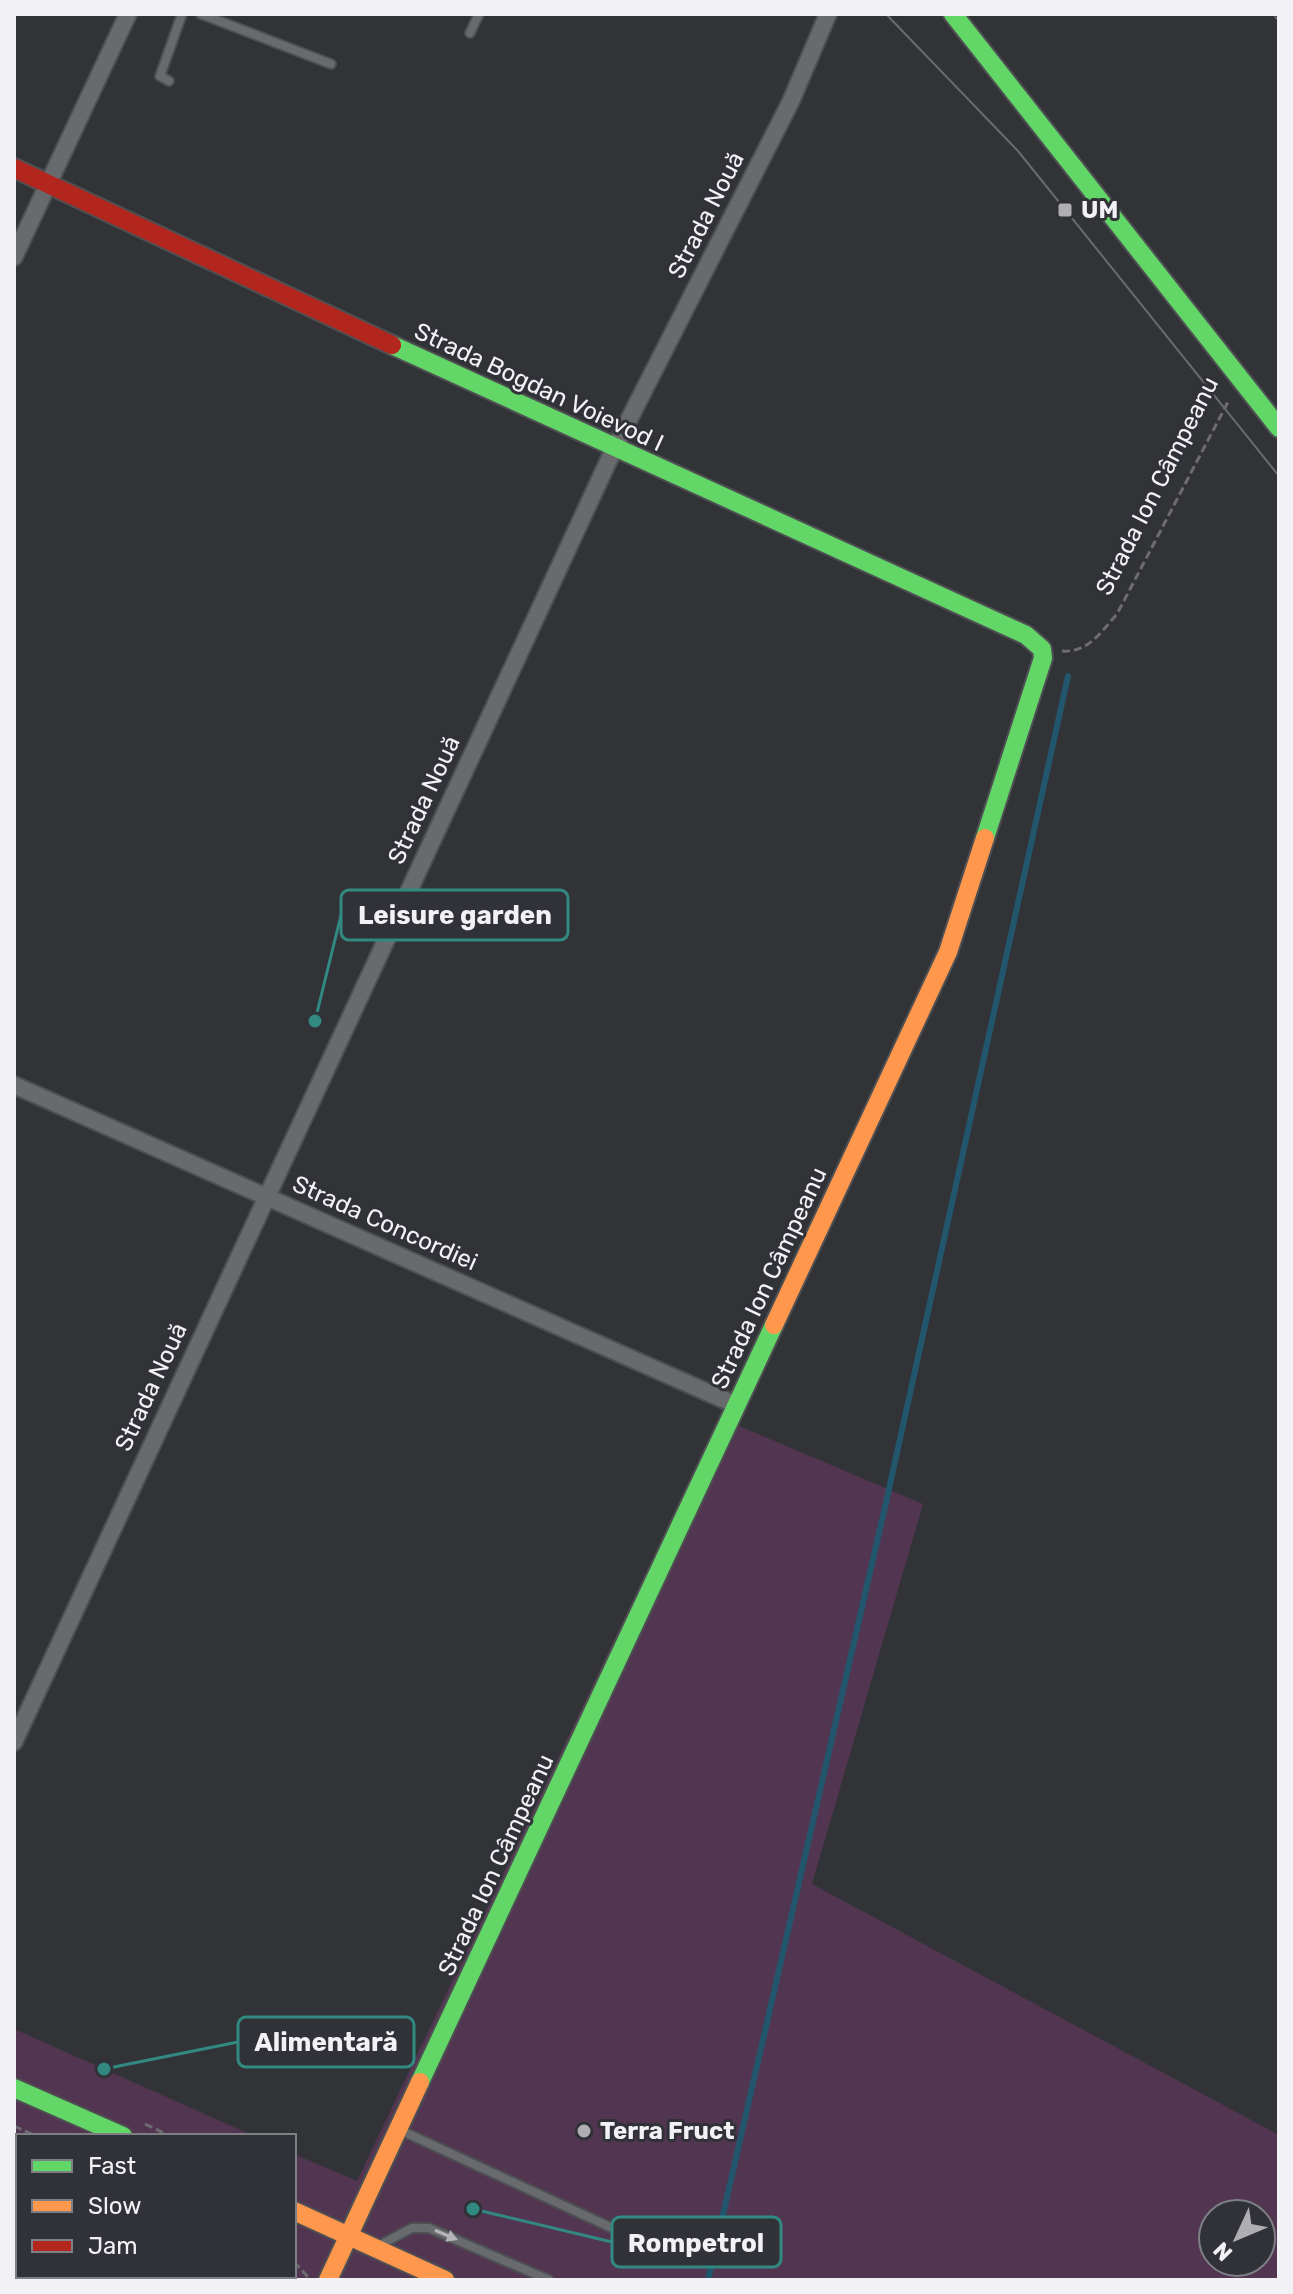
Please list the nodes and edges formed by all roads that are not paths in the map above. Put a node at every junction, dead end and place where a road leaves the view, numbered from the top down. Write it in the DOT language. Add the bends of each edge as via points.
graph roads {
  1 [pos="128,14"];
  2 [pos="182,14"];
  3 [pos="201,14"];
  4 [pos="479,14"];
  5 [pos="828,14"];
  6 [pos="953,14"];
  7 [pos="470,33"];
  8 [pos="331,64"];
  9 [pos="169,81"];
  10 [pos="14,168"];
  11 [pos="49,184"];
  12 [pos="14,257"];
  13 [pos="1279,428"];
  14 [pos="614,449"];
  15 [pos="1042,649"];
  16 [pos="14,1085"];
  17 [pos="266,1195"];
  18 [pos="736,1405"];
  19 [pos="14,1742"];
  20 [pos="14,2088"];
  21 [pos="399,2129"];
  22 [pos="118,2134"];
  23 [pos="296,2212"];
  24 [pos="350,2236"];
  25 [pos="653,2247"];
  26 [pos="375,2248"];
  27 [pos="328,2280"];
  28 [pos="445,2280"];
  29 [pos="549,2280"];
  1 -- 11 [label="street"];
  2 -- 9 [label="lane" via="160,76"];
  3 -- 8 [label="lane"];
  4 -- 7 [label="lane"];
  5 -- 14 [label="street, Strada Nouă" via="791,101"];
  6 -- 13 [label="main road"];
  10 -- 11 [label="main road, Strada Bogdan Voievod I"];
  11 -- 12 [label="street"];
  11 -- 14 [label="main road, Strada Bogdan Voievod I"];
  14 -- 15 [label="main road, Strada Bogdan Voievod I" via="1026,635"];
  14 -- 17 [label="street, Strada Nouă"];
  15 -- 18 [label="main road, Strada Ion Câmpeanu" via="958,926"];
  16 -- 17 [label="street, Strada Concordiei"];
  17 -- 18 [label="street, Strada Concordiei"];
  17 -- 19 [label="street, Strada Nouă"];
  18 -- 21 [label="main road, Strada Ion Câmpeanu"];
  20 -- 22 [label="main road"];
  21 -- 24 [label="main road, Strada Ion Câmpeanu"];
  21 -- 25 [label="lane"];
  23 -- 24 [label="main road"];
  24 -- 26 [label="main road"];
  24 -- 27 [label="main road, Strada Ion Câmpeanu"];
  26 -- 28 [label="main road"];
  26 -- 29 [label="lane, one-way" via="421,2226"];
}
